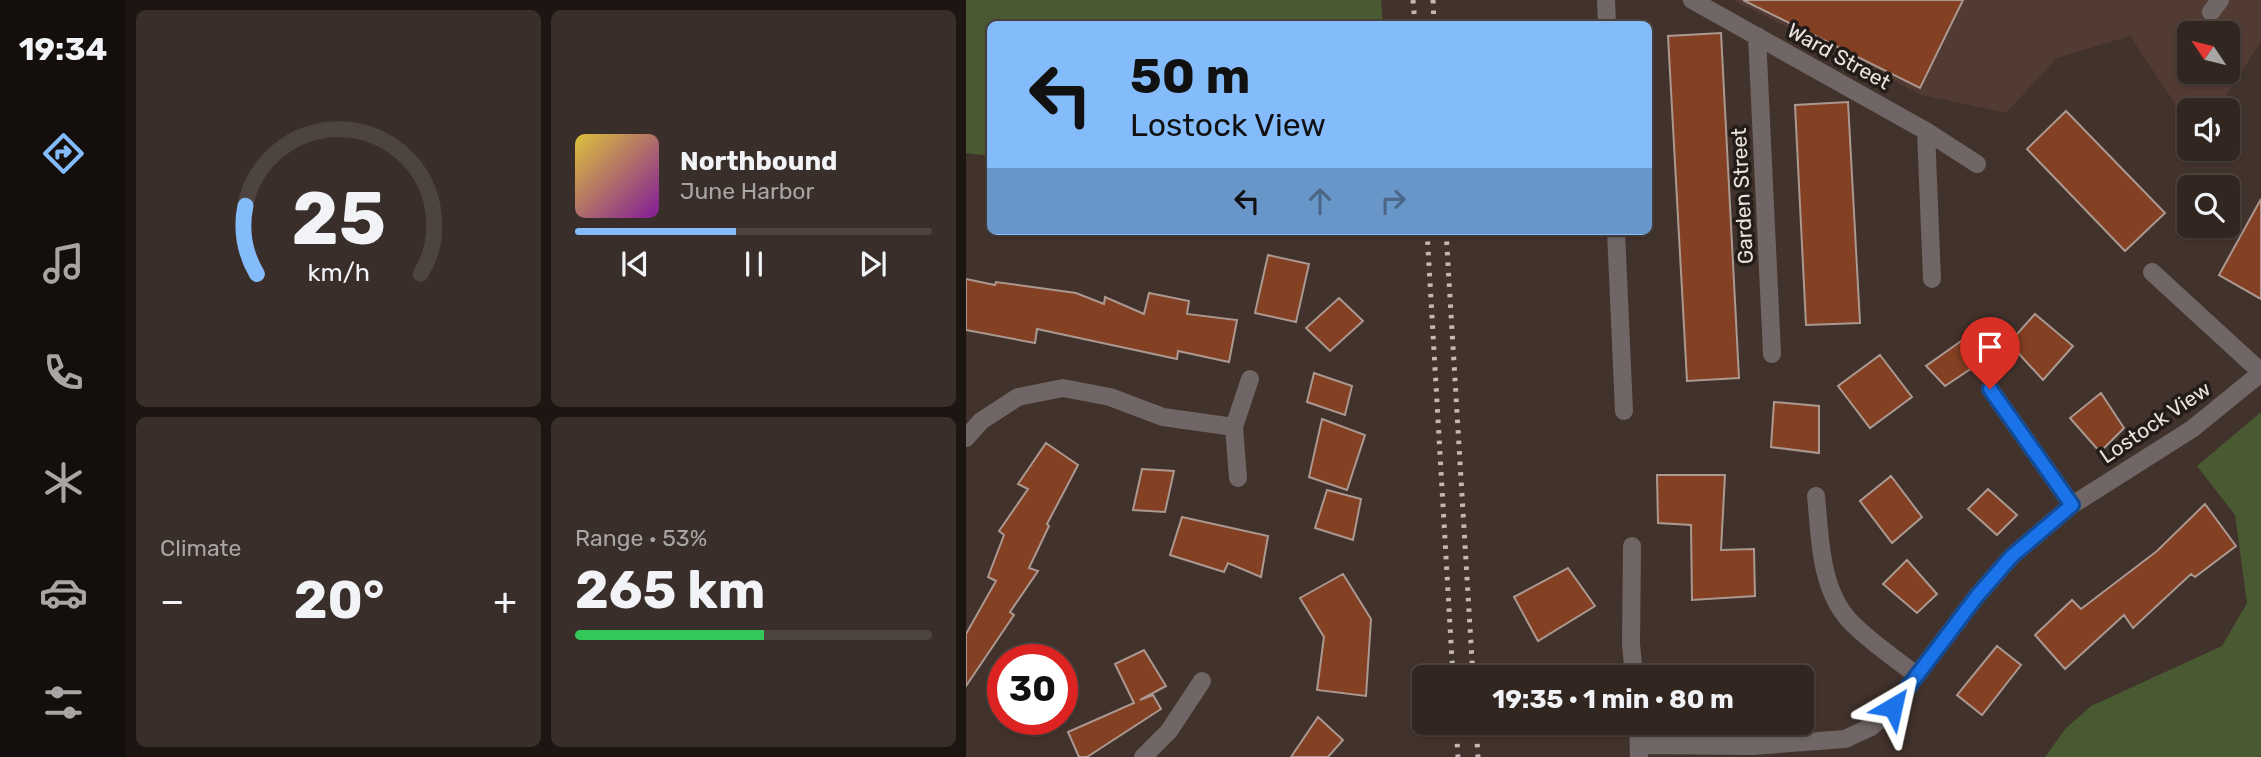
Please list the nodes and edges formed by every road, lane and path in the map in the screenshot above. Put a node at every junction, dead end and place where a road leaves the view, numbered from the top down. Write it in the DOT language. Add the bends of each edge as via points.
graph roads {
  1 [pos="1606,0"];
  2 [pos="1692,0"];
  3 [pos="1607,21"];
  4 [pos="1757,36"];
  5 [pos="1926,131"];
  6 [pos="1977,164"];
  7 [pos="1616,235"];
  8 [pos="2152,272"];
  9 [pos="1932,279"];
  10 [pos="1772,354"];
  11 [pos="2261,373"];
  12 [pos="1250,379"];
  13 [pos="1990,389"];
  14 [pos="1624,411"];
  15 [pos="1234,427"];
  16 [pos="966,438"];
  17 [pos="1238,478"];
  18 [pos="1816,496"];
  19 [pos="2072,505"];
  20 [pos="1632,545"];
  21 [pos="1633,665"];
  22 [pos="1916,675"];
  23 [pos="1202,681"];
  24 [pos="1639,751"];
  25 [pos="1143,757"];
  1 -- 3 [label="street"];
  2 -- 4 [label="street, Ward Street"];
  4 -- 5 [label="street, Ward Street"];
  4 -- 10 [label="street, Garden Street"];
  5 -- 6 [label="street, Ward Street"];
  5 -- 9 [label="street"];
  7 -- 14 [label="street"];
  8 -- 11 [label="street, Lostock View"];
  11 -- 19 [label="street, Lostock View" via="2192,429"];
  12 -- 15 [label="street"];
  13 -- 19 [label="street"];
  15 -- 16 [label="street" via="1163,417 1110,397 1063,388 1018,397 981,421"];
  15 -- 17 [label="street"];
  18 -- 22 [label="street" via="1822,553 1835,601 1849,621"];
  19 -- 22 [label="street, Lostock View" via="2012,556"];
  20 -- 21 [label="street"];
  22 -- 24 [label="street, Lostock View" via="1893,707 1871,727 1845,739"];
  23 -- 25 [label="street" via="1169,731"];
}
